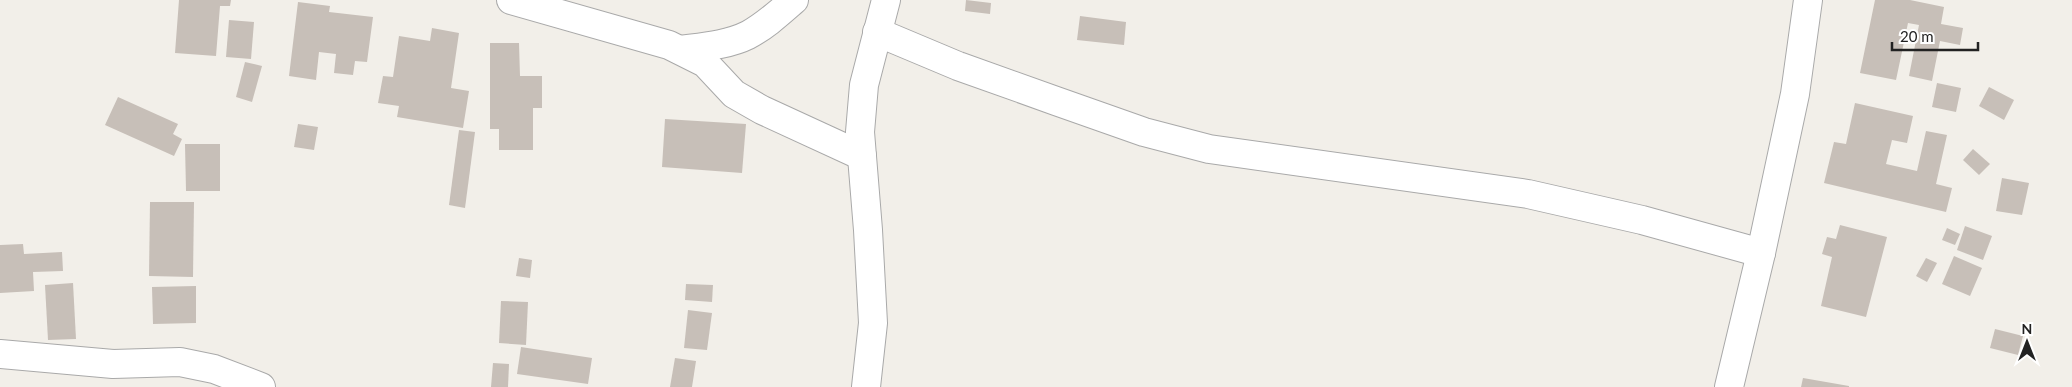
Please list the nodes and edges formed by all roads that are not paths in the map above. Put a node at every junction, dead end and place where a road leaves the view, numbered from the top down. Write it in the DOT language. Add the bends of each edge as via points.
graph roads {
  1 [pos="511,0"];
  2 [pos="794,0"];
  3 [pos="886,0"];
  4 [pos="1808,0"];
  5 [pos="877,32"];
  6 [pos="680,50"];
  7 [pos="862,156"];
  8 [pos="1761,253"];
  9 [pos="0,354"];
  10 [pos="261,387"];
  11 [pos="866,387"];
  12 [pos="1729,387"];
  1 -- 6 [label="street" via="669,44"];
  2 -- 6 [label="street" via="746,36"];
  3 -- 5 [label="street"];
  4 -- 8 [label="street" via="1795,94"];
  5 -- 7 [label="street" via="864,85 860,132"];
  5 -- 8 [label="street" via="1047,98 1144,132 1209,149 1528,194 1642,220"];
  6 -- 7 [label="street" via="704,63 734,94"];
  7 -- 11 [label="street" via="873,323"];
  8 -- 12 [label="street"];
  9 -- 10 [label="street" via="113,364 180,362"];
}
